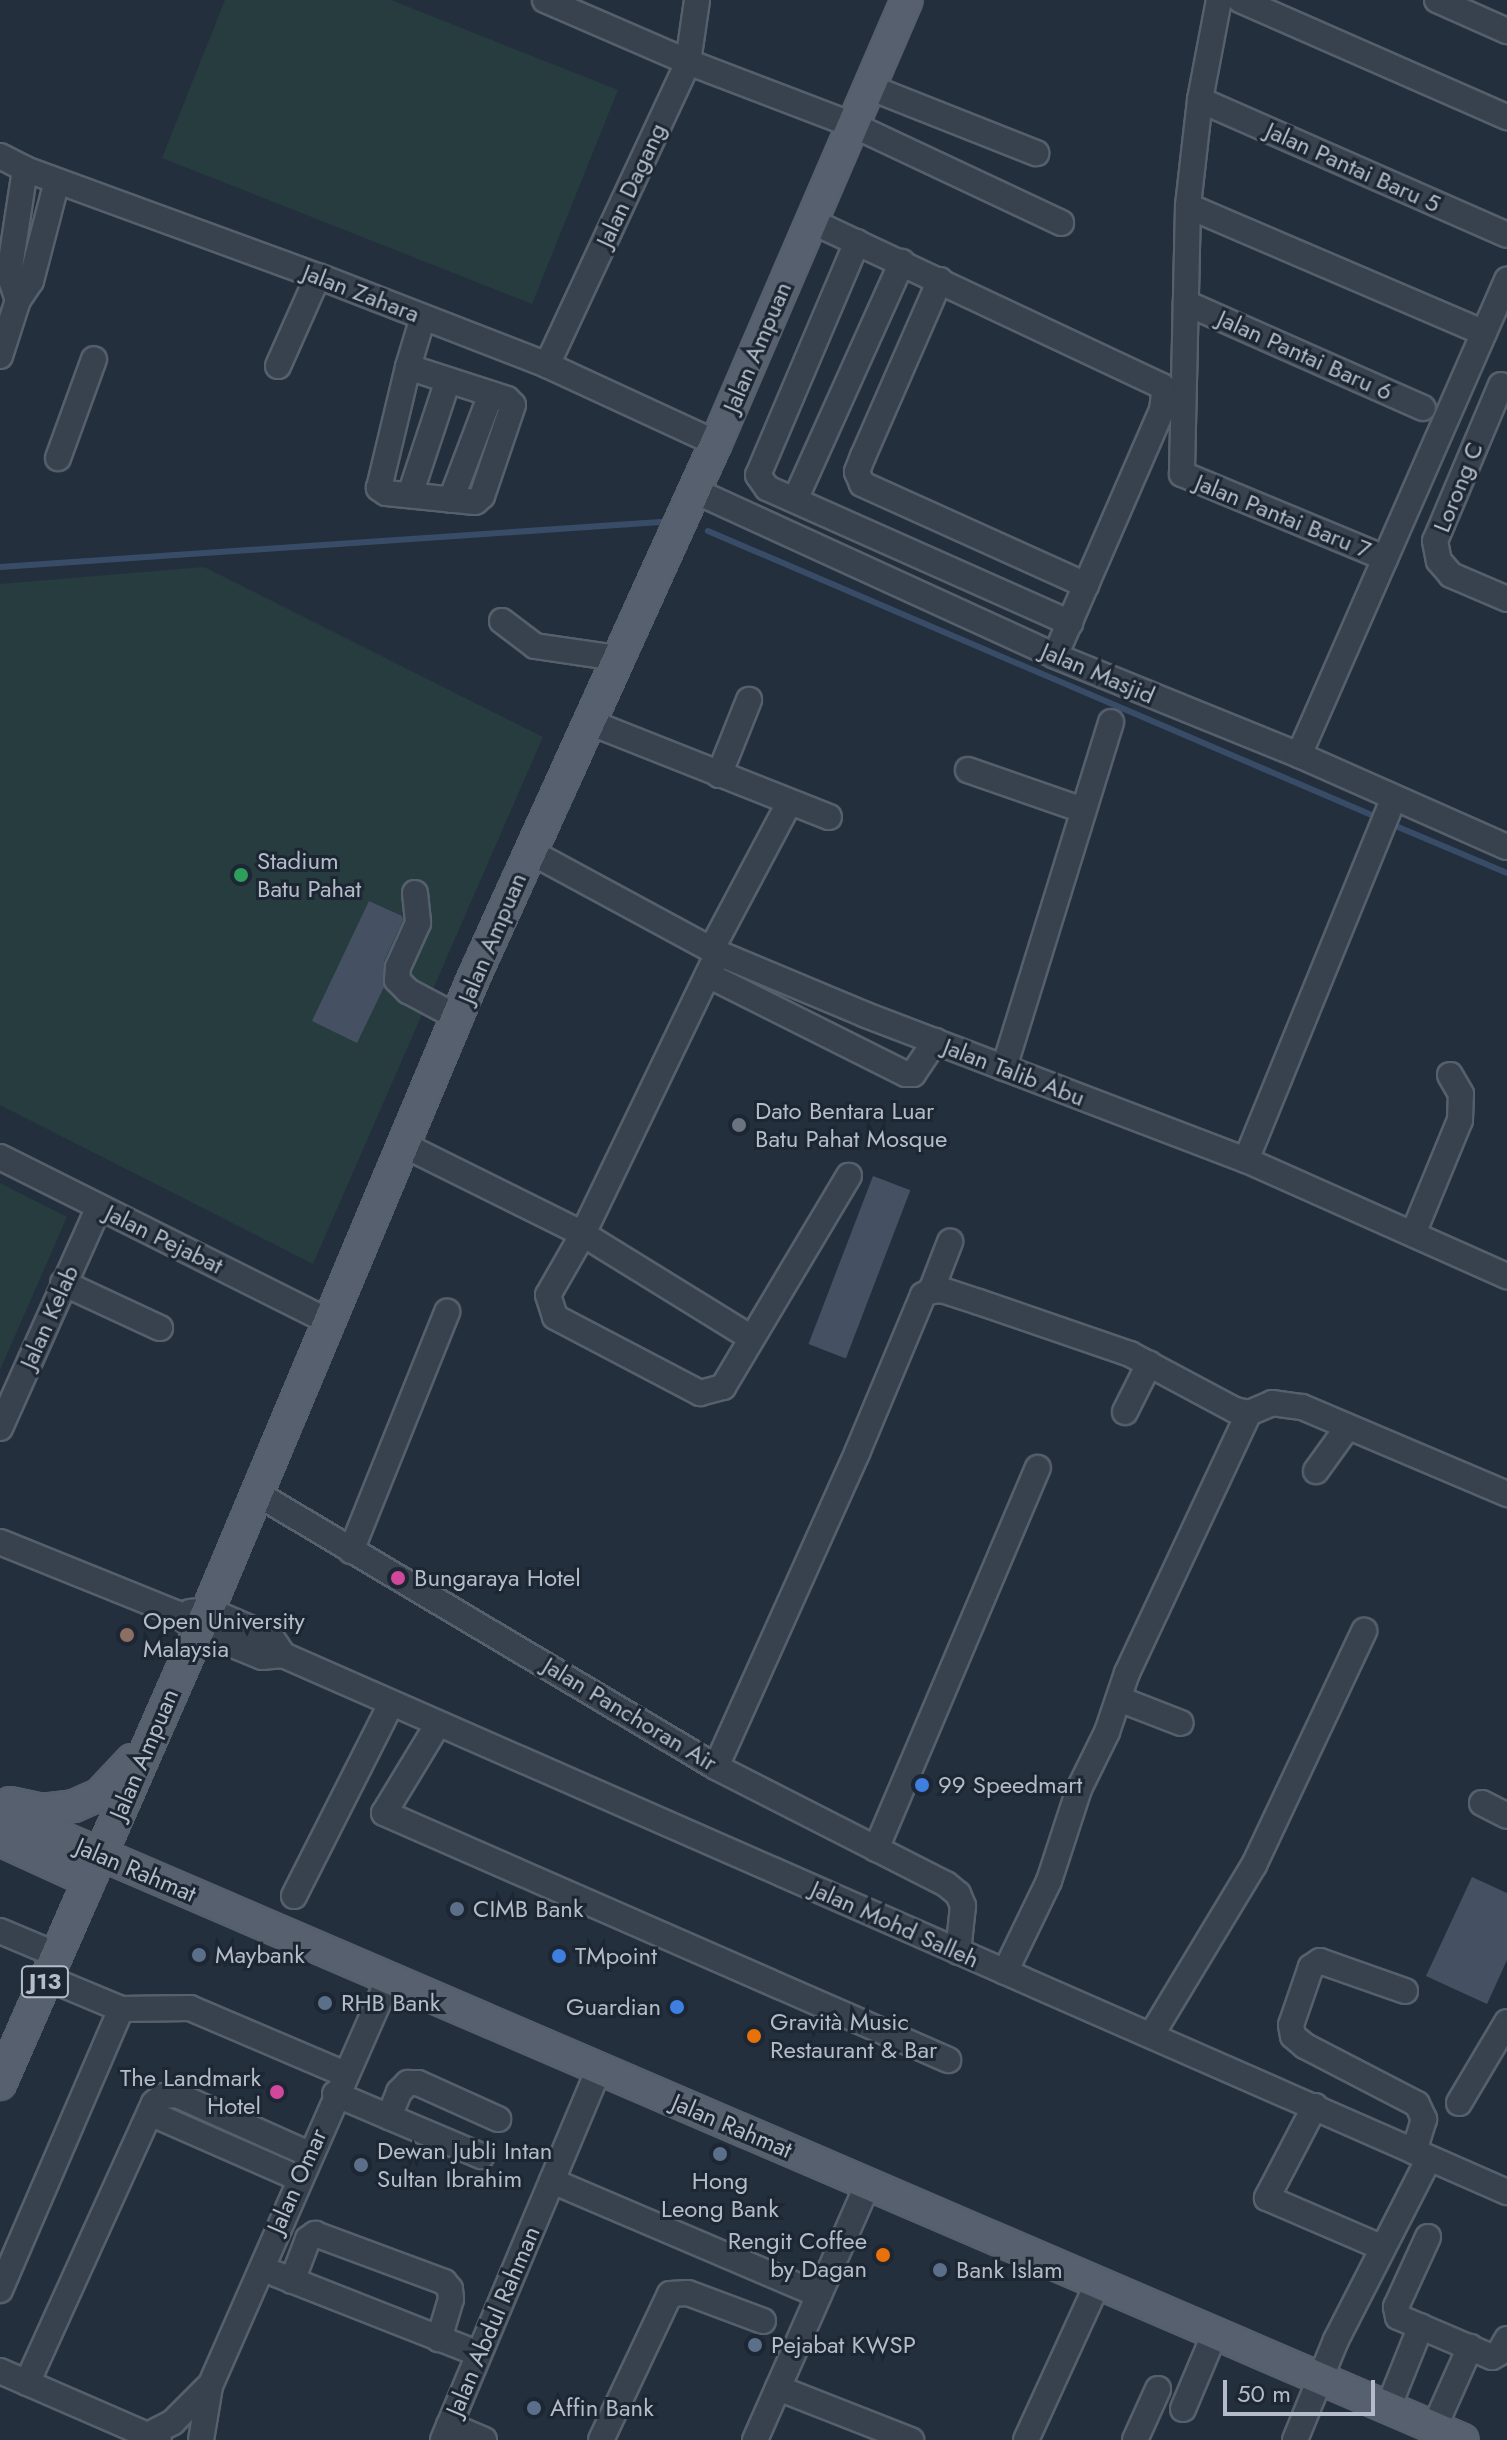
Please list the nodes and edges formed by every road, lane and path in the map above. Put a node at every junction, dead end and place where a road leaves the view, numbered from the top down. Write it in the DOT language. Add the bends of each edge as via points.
graph roads {
  1 [pos="545,0"];
  2 [pos="697,0"];
  3 [pos="907,0"];
  4 [pos="1219,0"];
  5 [pos="1240,0"];
  6 [pos="1437,0"];
  7 [pos="1507,31"];
  8 [pos="688,62"];
  9 [pos="869,87"];
  10 [pos="1200,100"];
  11 [pos="1507,117"];
  12 [pos="853,125"];
  13 [pos="1036,153"];
  14 [pos="0,156"];
  15 [pos="25,169"];
  16 [pos="57,181"];
  17 [pos="1188,206"];
  18 [pos="811,221"];
  19 [pos="1061,223"];
  20 [pos="1507,235"];
  21 [pos="857,242"];
  22 [pos="902,262"];
  23 [pos="318,276"];
  24 [pos="940,280"];
  25 [pos="1507,280"];
  26 [pos="18,300"];
  27 [pos="1186,303"];
  28 [pos="423,317"];
  29 [pos="1484,333"];
  30 [pos="0,356"];
  31 [pos="94,359"];
  32 [pos="547,365"];
  33 [pos="278,366"];
  34 [pos="408,367"];
  35 [pos="1468,370"];
  36 [pos="448,380"];
  37 [pos="1504,386"];
  38 [pos="1423,408"];
  39 [pos="716,443"];
  40 [pos="58,458"];
  41 [pos="693,490"];
  42 [pos="410,495"];
  43 [pos="795,500"];
  44 [pos="1385,558"];
  45 [pos="1086,585"];
  46 [pos="1507,599"];
  47 [pos="502,621"];
  48 [pos="1070,623"];
  49 [pos="1055,656"];
  50 [pos="616,658"];
  51 [pos="749,700"];
  52 [pos="589,722"];
  53 [pos="1111,722"];
  54 [pos="1299,755"];
  55 [pos="968,770"];
  56 [pos="719,775"];
  57 [pos="789,803"];
  58 [pos="1083,810"];
  59 [pos="829,817"];
  60 [pos="1387,817"];
  61 [pos="1507,847"];
  62 [pos="529,851"];
  63 [pos="415,893"];
  64 [pos="712,959"];
  65 [pos="457,1017"];
  66 [pos="935,1041"];
  67 [pos="1004,1068"];
  68 [pos="1450,1075"];
  69 [pos="402,1144"];
  70 [pos="0,1157"];
  71 [pos="1246,1160"];
  72 [pos="849,1176"];
  73 [pos="99,1207"];
  74 [pos="583,1234"];
  75 [pos="1413,1234"];
  76 [pos="950,1242"];
  77 [pos="1507,1276"];
  78 [pos="63,1283"];
  79 [pos="931,1291"];
  80 [pos="447,1312"];
  81 [pos="328,1321"];
  82 [pos="160,1328"];
  83 [pos="750,1337"];
  84 [pos="1149,1364"];
  85 [pos="1125,1412"];
  86 [pos="1249,1413"];
  87 [pos="0,1428"];
  88 [pos="1347,1428"];
  89 [pos="1038,1468"];
  90 [pos="1316,1471"];
  91 [pos="256,1493"];
  92 [pos="1507,1494"];
  93 [pos="0,1542"];
  94 [pos="351,1551"];
  95 [pos="194,1618"];
  96 [pos="1364,1631"];
  97 [pos="1119,1699"];
  98 [pos="391,1704"];
  99 [pos="1181,1723"];
  100 [pos="438,1724"];
  101 [pos="148,1742"];
  102 [pos="716,1767"];
  103 [pos="0,1801"];
  104 [pos="1482,1803"];
  105 [pos="0,1811"];
  106 [pos="1507,1816"];
  107 [pos="0,1840"];
  108 [pos="876,1849"];
  109 [pos="95,1868"];
  110 [pos="294,1896"];
  111 [pos="0,1931"];
  112 [pos="958,1952"];
  113 [pos="52,1966"];
  114 [pos="1005,1972"];
  115 [pos="389,1978"];
  116 [pos="1405,1991"];
  117 [pos="121,2009"];
  118 [pos="1507,2022"];
  119 [pos="1152,2034"];
  120 [pos="8,2043"];
  121 [pos="948,2060"];
  122 [pos="599,2069"];
  123 [pos="0,2084"];
  124 [pos="340,2084"];
  125 [pos="1459,2103"];
  126 [pos="1315,2106"];
  127 [pos="150,2113"];
  128 [pos="389,2117"];
  129 [pos="498,2119"];
  130 [pos="309,2154"];
  131 [pos="1422,2154"];
  132 [pos="481,2156"];
  133 [pos="298,2178"];
  134 [pos="552,2181"];
  135 [pos="868,2184"];
  136 [pos="1507,2192"];
  137 [pos="1428,2237"];
  138 [pos="1381,2247"];
  139 [pos="259,2267"];
  140 [pos="292,2281"];
  141 [pos="1098,2283"];
  142 [pos="0,2290"];
  143 [pos="819,2295"];
  144 [pos="763,2321"];
  145 [pos="1421,2326"];
  146 [pos="1215,2333"];
  147 [pos="439,2339"];
  148 [pos="1507,2339"];
  149 [pos="1470,2347"];
  150 [pos="479,2354"];
  151 [pos="0,2371"];
  152 [pos="1320,2378"];
  153 [pos="27,2383"];
  154 [pos="210,2386"];
  155 [pos="778,2388"];
  156 [pos="1158,2389"];
  157 [pos="1388,2408"];
  158 [pos="1183,2409"];
  159 [pos="1434,2428"];
  160 [pos="446,2433"];
  161 [pos="151,2438"];
  162 [pos="201,2440"];
  163 [pos="484,2440"];
  164 [pos="601,2440"];
  165 [pos="755,2440"];
  166 [pos="911,2440"];
  167 [pos="1026,2440"];
  168 [pos="1135,2440"];
  169 [pos="1295,2440"];
  170 [pos="1463,2440"];
  1 -- 8 [label="street"];
  2 -- 8 [label="street, Jalan Dagang"];
  3 -- 9 [label="main road, Jalan Ampuan"];
  4 -- 10 [label="street"];
  5 -- 11 [label="street"];
  6 -- 7 [label="street"];
  8 -- 12 [label="street"];
  8 -- 32 [label="street, Jalan Dagang"];
  9 -- 12 [label="main road, Jalan Ampuan"];
  9 -- 13 [label="street"];
  10 -- 17 [label="street"];
  10 -- 20 [label="street, Jalan Pantai Baru 5"];
  12 -- 18 [label="main road, Jalan Ampuan"];
  12 -- 19 [label="street"];
  14 -- 15 [label="street, Jalan Zahara"];
  15 -- 16 [label="street, Jalan Zahara"];
  15 -- 26 [label="street" via="9,274"];
  16 -- 23 [label="street, Jalan Zahara"];
  16 -- 26 [label="street" via="31,281"];
  17 -- 27 [label="street"];
  17 -- 29 [label="street"];
  18 -- 21 [label="street"];
  18 -- 39 [label="main road, Jalan Ampuan"];
  21 -- 22 [label="street"];
  21 -- 43 [label="street" via="760,462 758,475 767,488"];
  22 -- 24 [label="street"];
  22 -- 43 [label="street"];
  23 -- 28 [label="street, Jalan Zahara"];
  23 -- 33 [label="street"];
  24 -- 45 [label="street" via="1162,386 1162,410"];
  24 -- 45 [label="street" via="857,472 862,484"];
  25 -- 29 [label="street"];
  26 -- 30 [label="street"];
  27 -- 38 [label="street, Jalan Pantai Baru 6"];
  27 -- 44 [label="street, Jalan Pantai Baru 7" via="1182,474"];
  28 -- 32 [label="street, Jalan Zahara"];
  28 -- 34 [label="street"];
  29 -- 35 [label="street"];
  31 -- 40 [label="street"];
  32 -- 39 [label="street, Jalan Zahara"];
  34 -- 36 [label="street"];
  34 -- 42 [label="street" via="379,488"];
  35 -- 37 [label="street"];
  35 -- 44 [label="street"];
  36 -- 42 [label="street"];
  36 -- 42 [label="street" via="491,394 451,500"];
  37 -- 46 [label="street, Lorong C" via="1435,541 1439,561 1451,575"];
  39 -- 41 [label="main road, Jalan Ampuan"];
  41 -- 49 [label="street, Jalan Masjid"];
  41 -- 50 [label="main road, Jalan Ampuan"];
  43 -- 48 [label="street"];
  44 -- 54 [label="street"];
  45 -- 48 [label="street"];
  47 -- 50 [label="street" via="535,646"];
  48 -- 49 [label="street"];
  49 -- 54 [label="street, Jalan Masjid"];
  50 -- 52 [label="main road, Jalan Ampuan"];
  51 -- 56 [label="street"];
  52 -- 56 [label="street"];
  52 -- 62 [label="main road, Jalan Ampuan"];
  53 -- 58 [label="street"];
  54 -- 60 [label="street, Jalan Masjid"];
  55 -- 58 [label="street"];
  56 -- 57 [label="street"];
  57 -- 59 [label="street"];
  57 -- 64 [label="street"];
  58 -- 67 [label="street"];
  60 -- 61 [label="street, Jalan Masjid"];
  60 -- 71 [label="street"];
  62 -- 64 [label="street, Jalan Talib Abu"];
  62 -- 65 [label="main road, Jalan Ampuan"];
  63 -- 65 [label="street" via="418,923 397,980"];
  64 -- 66 [label="street, Jalan Talib Abu"];
  64 -- 66 [label="street" via="906,1074 913,1074"];
  64 -- 74 [label="street"];
  65 -- 69 [label="main road, Jalan Ampuan"];
  66 -- 67 [label="street, Jalan Talib Abu"];
  67 -- 71 [label="street, Jalan Talib Abu"];
  68 -- 75 [label="street" via="1461,1094 1460,1120"];
  69 -- 74 [label="street"];
  69 -- 81 [label="main road, Jalan Ampuan"];
  70 -- 73 [label="street, Jalan Pejabat"];
  71 -- 75 [label="street, Jalan Talib Abu"];
  72 -- 83 [label="street"];
  73 -- 78 [label="street, Jalan Kelab"];
  73 -- 81 [label="street, Jalan Pejabat"];
  74 -- 83 [label="street"];
  74 -- 83 [label="street" via="548,1295 555,1317 700,1393 723,1387"];
  75 -- 77 [label="street, Jalan Talib Abu"];
  76 -- 79 [label="street"];
  78 -- 82 [label="street"];
  78 -- 87 [label="street, Jalan Kelab"];
  79 -- 84 [label="street" via="979,1302"];
  79 -- 102 [label="street" via="923,1295"];
  80 -- 94 [label="street"];
  81 -- 91 [label="main road, Jalan Ampuan"];
  84 -- 85 [label="street"];
  84 -- 86 [label="street"];
  86 -- 88 [label="street" via="1284,1403"];
  86 -- 97 [label="street"];
  88 -- 90 [label="street"];
  88 -- 92 [label="street"];
  89 -- 108 [label="street"];
  91 -- 94 [label="street, Jalan Panchoran Air"];
  91 -- 95 [label="main road, Jalan Ampuan"];
  93 -- 95 [label="street, Jalan Mohd Salleh"];
  94 -- 102 [label="street, Jalan Panchoran Air"];
  95 -- 98 [label="street, Jalan Mohd Salleh" via="271,1637 283,1655"];
  95 -- 101 [label="main road, Jalan Ampuan"];
  96 -- 119 [label="street" via="1254,1865"];
  97 -- 99 [label="street"];
  97 -- 114 [label="street" via="1079,1789 1049,1881"];
  98 -- 100 [label="street, Jalan Mohd Salleh"];
  98 -- 110 [label="street"];
  100 -- 112 [label="street, Jalan Mohd Salleh"];
  100 -- 121 [label="street" via="384,1813"];
  101 -- 103 [label="main road" via="99,1795 74,1806 42,1810"];
  101 -- 109 [label="main road, Jalan Ampuan"];
  102 -- 108 [label="street, Jalan Panchoran Air"];
  104 -- 106 [label="street"];
  105 -- 109 [label="main road, Jalan Rahmat"];
  107 -- 109 [label="main road, Jalan Rahmat"];
  108 -- 112 [label="street, Jalan Panchoran Air" via="958,1894 963,1906"];
  109 -- 113 [label="main road, J13"];
  109 -- 115 [label="main road, Jalan Rahmat"];
  111 -- 113 [label="street"];
  112 -- 114 [label="street, Jalan Mohd Salleh"];
  113 -- 117 [label="street"];
  113 -- 120 [label="main road, J13"];
  114 -- 119 [label="street, Jalan Mohd Salleh"];
  115 -- 122 [label="main road, Jalan Rahmat"];
  115 -- 124 [label="street, Jalan Omar"];
  116 -- 131 [label="street" via="1320,1961 1311,1967 1291,2025 1293,2036 1305,2046 1417,2104 1424,2119"];
  117 -- 124 [label="street" via="190,2008"];
  117 -- 142 [label="street"];
  118 -- 125 [label="street"];
  119 -- 126 [label="street, Jalan Mohd Salleh"];
  120 -- 123 [label="main road, J13"];
  122 -- 134 [label="street, Jalan Abdul Rahman"];
  122 -- 135 [label="main road, Jalan Rahmat"];
  124 -- 128 [label="street"];
  124 -- 130 [label="street, Jalan Omar"];
  126 -- 131 [label="street, Jalan Mohd Salleh"];
  126 -- 138 [label="street" via="1267,2198"];
  127 -- 130 [label="street" via="163,2096 177,2095"];
  127 -- 133 [label="street"];
  127 -- 153 [label="street"];
  128 -- 129 [label="street" via="399,2092 408,2083 418,2083"];
  128 -- 132 [label="street"];
  130 -- 133 [label="street, Jalan Omar"];
  131 -- 136 [label="street, Jalan Mohd Salleh"];
  131 -- 138 [label="street"];
  133 -- 139 [label="street, Jalan Omar"];
  134 -- 143 [label="street"];
  134 -- 150 [label="street, Jalan Abdul Rahman"];
  135 -- 141 [label="main road, Jalan Rahmat"];
  135 -- 143 [label="street"];
  137 -- 145 [label="street" via="1396,2307 1398,2317"];
  138 -- 152 [label="street"];
  139 -- 140 [label="street"];
  139 -- 154 [label="street, Jalan Omar"];
  140 -- 147 [label="street"];
  140 -- 147 [label="street" via="308,2239 315,2234 429,2277 450,2289"];
  141 -- 146 [label="main road, Jalan Rahmat"];
  141 -- 167 [label="street"];
  143 -- 155 [label="street"];
  144 -- 164 [label="street" via="688,2293 670,2294"];
  145 -- 149 [label="street"];
  145 -- 157 [label="street"];
  146 -- 152 [label="main road, Jalan Rahmat"];
  146 -- 158 [label="street"];
  147 -- 150 [label="street"];
  148 -- 149 [label="street" via="1492,2357"];
  149 -- 159 [label="street"];
  150 -- 160 [label="street, Jalan Abdul Rahman"];
  151 -- 153 [label="street"];
  152 -- 157 [label="main road, Jalan Rahmat"];
  152 -- 169 [label="street"];
  153 -- 161 [label="street"];
  154 -- 161 [label="street"];
  154 -- 162 [label="street"];
  155 -- 165 [label="street"];
  155 -- 166 [label="street"];
  156 -- 168 [label="street"];
  157 -- 159 [label="main road, Jalan Rahmat"];
  159 -- 170 [label="main road, Jalan Rahmat"];
  160 -- 163 [label="street"];
}
